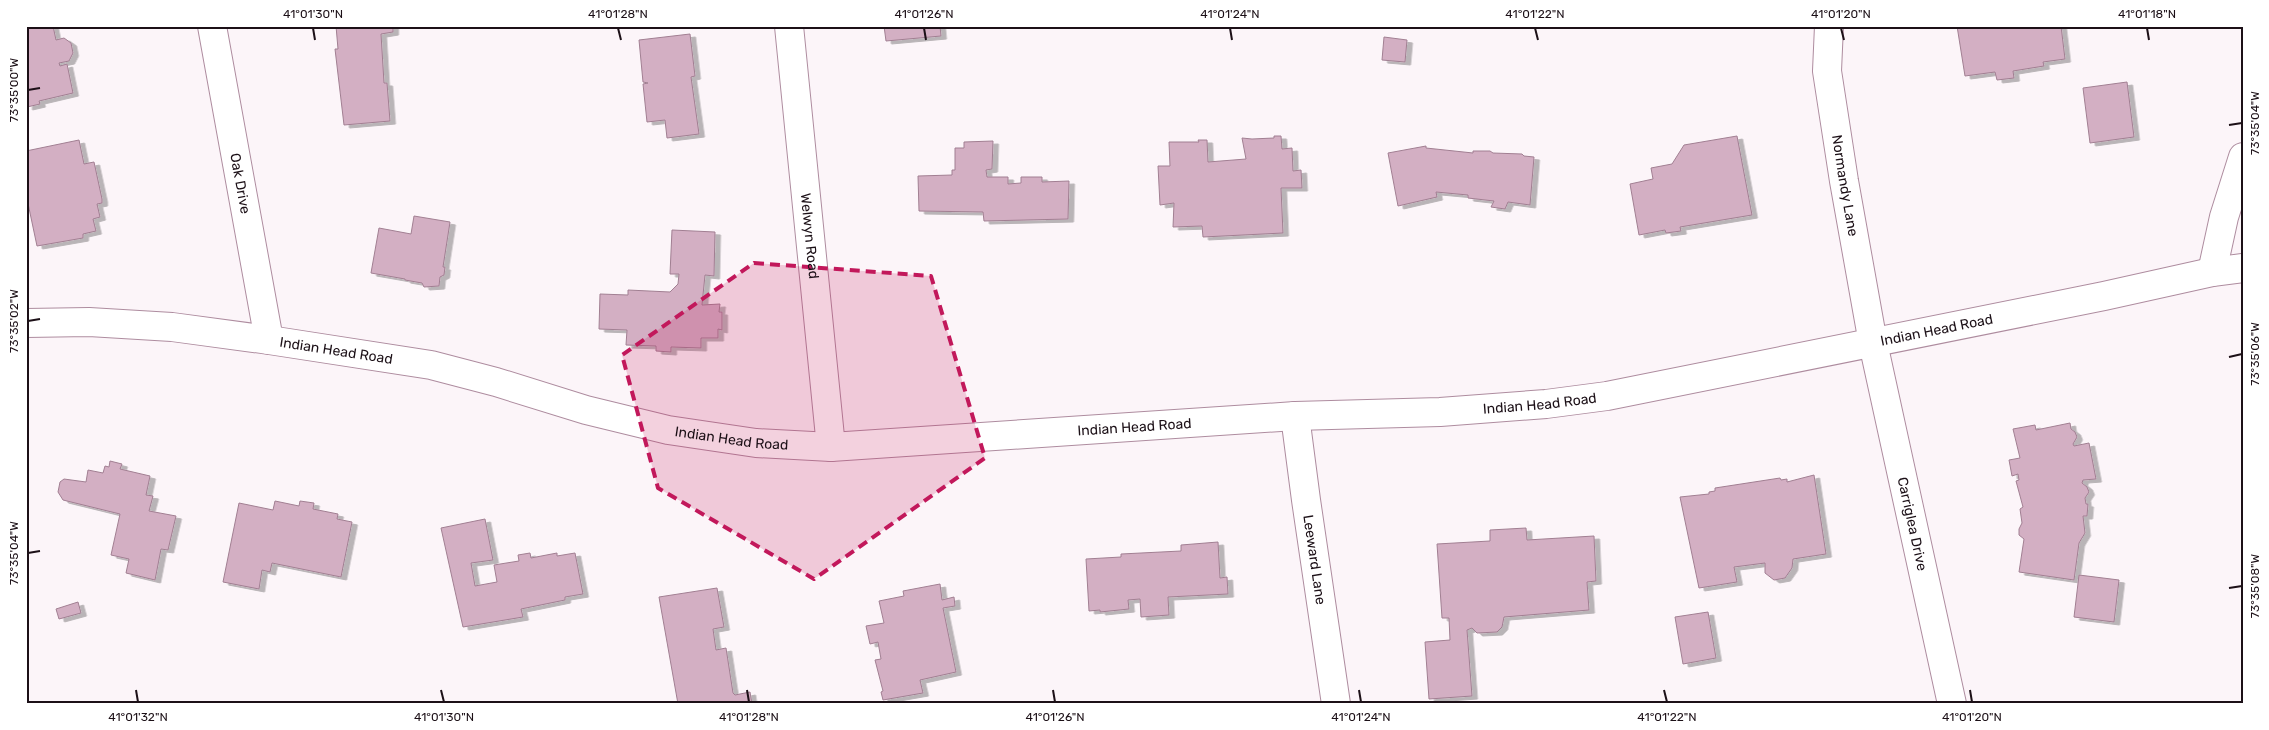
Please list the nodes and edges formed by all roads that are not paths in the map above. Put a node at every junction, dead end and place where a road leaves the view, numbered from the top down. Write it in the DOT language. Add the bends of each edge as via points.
graph roads {
  1 [pos="212,26"];
  2 [pos="789,26"];
  3 [pos="1829,26"];
  4 [pos="2243,157"];
  5 [pos="2243,268"];
  6 [pos="2212,272"];
  7 [pos="26,323"];
  8 [pos="269,340"];
  9 [pos="1873,343"];
  10 [pos="1296,416"];
  11 [pos="832,447"];
  12 [pos="1336,704"];
  13 [pos="1952,704"];
  1 -- 8 [label="street, Oak Drive"];
  2 -- 11 [label="street, Welwyn Road"];
  3 -- 9 [label="street, Normandy Lane" via="1827,71"];
  4 -- 6 [label="street" via="2224,217"];
  5 -- 6 [label="street, Indian Head Road"];
  6 -- 9 [label="street, Indian Head Road"];
  7 -- 8 [label="street, Indian Head Road" via="89,322 172,327"];
  8 -- 11 [label="street, Indian Head Road" via="431,365 668,430 756,443"];
  9 -- 10 [label="street, Indian Head Road" via="1608,396 1546,404 1440,412"];
  9 -- 13 [label="street, Carriglea Drive"];
  10 -- 11 [label="street, Indian Head Road"];
  10 -- 12 [label="street, Leeward Lane"];
}
